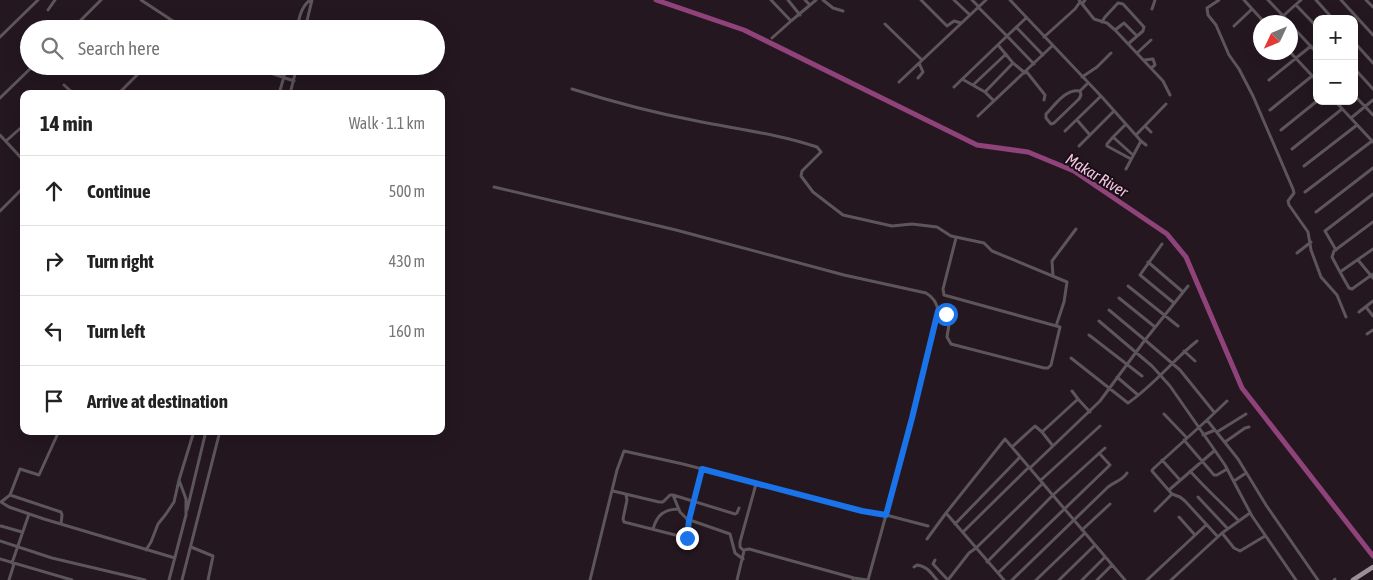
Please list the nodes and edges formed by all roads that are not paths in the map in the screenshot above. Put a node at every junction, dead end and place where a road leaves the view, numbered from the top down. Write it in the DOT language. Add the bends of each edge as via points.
graph roads {
  1 [pos="38,0"];
  2 [pos="55,0"];
  3 [pos="101,0"];
  4 [pos="141,0"];
  5 [pos="311,0"];
  6 [pos="771,0"];
  7 [pos="788,0"];
  8 [pos="805,0"];
  9 [pos="816,0"];
  10 [pos="824,0"];
  11 [pos="921,0"];
  12 [pos="954,0"];
  13 [pos="972,0"];
  14 [pos="986,0"];
  15 [pos="1010,0"];
  16 [pos="1017,0"];
  17 [pos="1085,0"];
  18 [pos="1155,0"];
  19 [pos="1219,0"];
  20 [pos="1244,0"];
  21 [pos="1268,0"];
  22 [pos="1300,0"];
  23 [pos="1316,0"];
  24 [pos="1341,0"];
  25 [pos="1366,0"];
  26 [pos="306,2"];
  27 [pos="1080,2"];
  28 [pos="1013,4"];
  29 [pos="810,5"];
  30 [pos="1296,5"];
  31 [pos="979,7"];
  32 [pos="1373,7"];
  33 [pos="1152,9"];
  34 [pos="1252,9"];
  35 [pos="48,10"];
  36 [pos="843,12"];
  37 [pos="800,14"];
  38 [pos="970,15"];
  39 [pos="1258,15"];
  40 [pos="1282,15"];
  41 [pos="1284,15"];
  42 [pos="1329,15"];
  43 [pos="1026,18"];
  44 [pos="81,20"];
  45 [pos="171,20"];
  46 [pos="299,20"];
  47 [pos="307,20"];
  48 [pos="791,21"];
  49 [pos="1102,22"];
  50 [pos="961,23"];
  51 [pos="1313,23"];
  52 [pos="885,24"];
  53 [pos="948,26"];
  54 [pos="1234,26"];
  55 [pos="1017,28"];
  56 [pos="1115,30"];
  57 [pos="1298,32"];
  58 [pos="949,34"];
  59 [pos="1373,35"];
  60 [pos="1007,36"];
  61 [pos="1137,36"];
  62 [pos="0,37"];
  63 [pos="1044,37"];
  64 [pos="772,38"];
  65 [pos="1151,40"];
  66 [pos="1128,44"];
  67 [pos="998,45"];
  68 [pos="1052,46"];
  69 [pos="1311,46"];
  70 [pos="1358,46"];
  71 [pos="1313,48"];
  72 [pos="1111,53"];
  73 [pos="1006,54"];
  74 [pos="1137,54"];
  75 [pos="1043,55"];
  76 [pos="1298,56"];
  77 [pos="1143,60"];
  78 [pos="1293,60"];
  79 [pos="1298,60"];
  80 [pos="921,62"];
  81 [pos="1013,63"];
  82 [pos="1373,63"];
  83 [pos="1034,64"];
  84 [pos="1151,68"];
  85 [pos="1026,72"];
  86 [pos="1358,72"];
  87 [pos="24,75"];
  88 [pos="137,75"];
  89 [pos="276,75"];
  90 [pos="286,75"];
  91 [pos="295,75"];
  92 [pos="1312,76"];
  93 [pos="1082,77"];
  94 [pos="285,78"];
  95 [pos="918,78"];
  96 [pos="962,79"];
  97 [pos="1268,80"];
  98 [pos="294,81"];
  99 [pos="899,82"];
  100 [pos="1088,83"];
  101 [pos="64,85"];
  102 [pos="973,85"];
  103 [pos="954,87"];
  104 [pos="572,89"];
  105 [pos="1373,89"];
  106 [pos="70,90"];
  107 [pos="122,90"];
  108 [pos="281,90"];
  109 [pos="291,90"];
  110 [pos="1080,91"];
  111 [pos="984,92"];
  112 [pos="1170,95"];
  113 [pos="1101,96"];
  114 [pos="0,98"];
  115 [pos="1358,99"];
  116 [pos="1044,100"];
  117 [pos="1373,100"];
  118 [pos="994,101"];
  119 [pos="1166,104"];
  120 [pos="1313,104"];
  121 [pos="1339,105"];
  122 [pos="1365,107"];
  123 [pos="1342,108"];
  124 [pos="1270,110"];
  125 [pos="1114,111"];
  126 [pos="978,116"];
  127 [pos="1373,116"];
  128 [pos="1351,118"];
  129 [pos="1077,120"];
  130 [pos="1126,124"];
  131 [pos="1357,125"];
  132 [pos="1145,126"];
  133 [pos="20,129"];
  134 [pos="1281,130"];
  135 [pos="1065,131"];
  136 [pos="1151,132"];
  137 [pos="0,135"];
  138 [pos="1090,135"];
  139 [pos="1136,135"];
  140 [pos="1113,137"];
  141 [pos="6,141"];
  142 [pos="1140,141"];
  143 [pos="1372,142"];
  144 [pos="1146,145"];
  145 [pos="1079,146"];
  146 [pos="1292,149"];
  147 [pos="20,157"];
  148 [pos="1132,157"];
  149 [pos="1304,166"];
  150 [pos="1373,168"];
  151 [pos="1126,169"];
  152 [pos="494,187"];
  153 [pos="20,191"];
  154 [pos="1305,192"];
  155 [pos="1373,194"];
  156 [pos="0,211"];
  157 [pos="1316,212"];
  158 [pos="1373,222"];
  159 [pos="1076,229"];
  160 [pos="956,238"];
  161 [pos="1311,242"];
  162 [pos="1162,244"];
  163 [pos="1373,249"];
  164 [pos="1336,250"];
  165 [pos="1297,254"];
  166 [pos="1358,260"];
  167 [pos="1148,262"];
  168 [pos="1340,272"];
  169 [pos="1053,276"];
  170 [pos="1372,276"];
  171 [pos="1128,286"];
  172 [pos="1188,286"];
  173 [pos="1184,292"];
  174 [pos="1119,298"];
  175 [pos="1373,301"];
  176 [pos="1174,304"];
  177 [pos="1366,307"];
  178 [pos="1109,310"];
  179 [pos="938,311"];
  180 [pos="1359,312"];
  181 [pos="1165,316"];
  182 [pos="1373,316"];
  183 [pos="1346,317"];
  184 [pos="1099,322"];
  185 [pos="1056,326"];
  186 [pos="1178,326"];
  187 [pos="1155,327"];
  188 [pos="1373,330"];
  189 [pos="1089,334"];
  190 [pos="1367,334"];
  191 [pos="1145,340"];
  192 [pos="1197,341"];
  193 [pos="1184,351"];
  194 [pos="1136,352"];
  195 [pos="1071,358"];
  196 [pos="1195,361"];
  197 [pos="1174,363"];
  198 [pos="1126,364"];
  199 [pos="1142,376"];
  200 [pos="1161,376"];
  201 [pos="1117,377"];
  202 [pos="1109,388"];
  203 [pos="1072,391"];
  204 [pos="1138,395"];
  205 [pos="1078,399"];
  206 [pos="1227,401"];
  207 [pos="1090,412"];
  208 [pos="1214,412"];
  209 [pos="1164,414"];
  210 [pos="1246,414"];
  211 [pos="1207,420"];
  212 [pos="1100,426"];
  213 [pos="1198,428"];
  214 [pos="1250,428"];
  215 [pos="1216,431"];
  216 [pos="1042,432"];
  217 [pos="57,435"];
  218 [pos="193,435"];
  219 [pos="205,435"];
  220 [pos="219,435"];
  221 [pos="1203,435"];
  222 [pos="1185,439"];
  223 [pos="1225,442"];
  224 [pos="1053,446"];
  225 [pos="1012,448"];
  226 [pos="1105,448"];
  227 [pos="1214,450"];
  228 [pos="1099,453"];
  229 [pos="1020,457"];
  230 [pos="1162,460"];
  231 [pos="1202,460"];
  232 [pos="1030,467"];
  233 [pos="702,469"];
  234 [pos="1227,469"];
  235 [pos="1190,471"];
  236 [pos="1127,473"];
  237 [pos="1246,473"];
  238 [pos="179,480"];
  239 [pos="1180,480"];
  240 [pos="1234,481"];
  241 [pos="1042,482"];
  242 [pos="756,484"];
  243 [pos="613,490"];
  244 [pos="1168,490"];
  245 [pos="626,494"];
  246 [pos="1172,494"];
  247 [pos="10,495"];
  248 [pos="673,495"];
  249 [pos="1053,495"];
  250 [pos="1198,497"];
  251 [pos="694,501"];
  252 [pos="0,502"];
  253 [pos="663,502"];
  254 [pos="1110,504"];
  255 [pos="739,508"];
  256 [pos="679,509"];
  257 [pos="1064,509"];
  258 [pos="664,511"];
  259 [pos="1155,511"];
  260 [pos="946,513"];
  261 [pos="1250,513"];
  262 [pos="29,514"];
  263 [pos="186,515"];
  264 [pos="886,515"];
  265 [pos="1179,518"];
  266 [pos="689,520"];
  267 [pos="1074,521"];
  268 [pos="1239,521"];
  269 [pos="61,524"];
  270 [pos="955,524"];
  271 [pos="1206,525"];
  272 [pos="1,526"];
  273 [pos="928,526"];
  274 [pos="654,529"];
  275 [pos="1228,529"];
  276 [pos="22,532"];
  277 [pos="962,532"];
  278 [pos="1083,532"];
  279 [pos="1222,534"];
  280 [pos="1195,535"];
  281 [pos="1265,536"];
  282 [pos="1218,537"];
  283 [pos="687,538"];
  284 [pos="926,539"];
  285 [pos="695,540"];
  286 [pos="0,541"];
  287 [pos="1095,545"];
  288 [pos="17,547"];
  289 [pos="191,547"];
  290 [pos="976,548"];
  291 [pos="146,550"];
  292 [pos="744,550"];
  293 [pos="1105,557"];
  294 [pos="175,558"];
  295 [pos="0,559"];
  296 [pos="742,559"];
  297 [pos="935,560"];
  298 [pos="987,562"];
  299 [pos="13,563"];
  300 [pos="1112,565"];
  301 [pos="914,567"];
  302 [pos="1373,567"];
  303 [pos="998,573"];
  304 [pos="853,579"];
  305 [pos="1122,579"];
  306 [pos="10,580"];
  307 [pos="72,580"];
  308 [pos="145,580"];
  309 [pos="169,580"];
  310 [pos="182,580"];
  311 [pos="208,580"];
  312 [pos="590,580"];
  313 [pos="737,580"];
  314 [pos="868,580"];
  315 [pos="937,580"];
  316 [pos="948,580"];
  317 [pos="1004,580"];
  318 [pos="1012,580"];
  319 [pos="1036,580"];
  320 [pos="1059,580"];
  321 [pos="1082,580"];
  322 [pos="1096,580"];
  323 [pos="1147,580"];
  324 [pos="1171,580"];
  325 [pos="1296,580"];
  326 [pos="1318,580"];
  327 [pos="1353,580"];
  1 -- 62 [label="street"];
  2 -- 35 [label="street"];
  3 -- 44 [label="street"];
  4 -- 45 [label="street"];
  5 -- 26 [label="street"];
  5 -- 47 [label="street"];
  6 -- 48 [label="street"];
  7 -- 37 [label="street"];
  8 -- 29 [label="street"];
  9 -- 29 [label="street"];
  10 -- 36 [label="street"];
  11 -- 53 [label="street"];
  12 -- 38 [label="street"];
  13 -- 31 [label="street"];
  14 -- 31 [label="street"];
  15 -- 28 [label="street"];
  16 -- 28 [label="street"];
  17 -- 27 [label="street"];
  18 -- 33 [label="street"];
  19 -- 161 [label="street" via="1207,8 1207,13 1253,96 1294,189 1289,205 1308,232"];
  20 -- 34 [label="street"];
  21 -- 40 [label="street"];
  22 -- 30 [label="street"];
  23 -- 42 [label="street"];
  24 -- 59 [label="street"];
  25 -- 32 [label="street"];
  26 -- 46 [label="street"];
  27 -- 49 [label="street" via="1094,19"];
  27 -- 63 [label="street"];
  28 -- 43 [label="street"];
  29 -- 37 [label="street"];
  30 -- 41 [label="street"];
  30 -- 51 [label="street"];
  31 -- 38 [label="street"];
  31 -- 60 [label="street"];
  34 -- 39 [label="street"];
  34 -- 54 [label="street"];
  37 -- 48 [label="street"];
  38 -- 50 [label="street"];
  43 -- 55 [label="street"];
  43 -- 63 [label="street"];
  48 -- 64 [label="street"];
  49 -- 56 [label="street"];
  49 -- 61 [label="street" via="1121,3 1144,27"];
  50 -- 53 [label="street" via="954,21"];
  50 -- 58 [label="street"];
  52 -- 80 [label="street"];
  53 -- 58 [label="street"];
  55 -- 60 [label="street"];
  55 -- 75 [label="street"];
  56 -- 61 [label="street" via="1124,23"];
  56 -- 66 [label="street"];
  57 -- 69 [label="street"];
  58 -- 80 [label="street"];
  60 -- 67 [label="street"];
  60 -- 83 [label="street"];
  61 -- 66 [label="street"];
  63 -- 68 [label="street"];
  65 -- 74 [label="street"];
  66 -- 74 [label="street"];
  67 -- 73 [label="street"];
  67 -- 96 [label="street"];
  68 -- 75 [label="street"];
  68 -- 93 [label="street"];
  69 -- 71 [label="street"];
  69 -- 76 [label="street"];
  70 -- 82 [label="street"];
  72 -- 93 [label="street"];
  73 -- 81 [label="street"];
  73 -- 102 [label="street"];
  74 -- 77 [label="street"];
  75 -- 83 [label="street"];
  77 -- 84 [label="street"];
  77 -- 84 [label="street" via="1153,59 1155,65"];
  78 -- 97 [label="street"];
  79 -- 92 [label="street"];
  80 -- 95 [label="street" via="923,72"];
  80 -- 99 [label="street"];
  81 -- 85 [label="street"];
  81 -- 111 [label="street"];
  83 -- 85 [label="street"];
  84 -- 112 [label="street" via="1165,83"];
  85 -- 116 [label="street" via="1046,96"];
  85 -- 118 [label="street"];
  86 -- 105 [label="street"];
  87 -- 114 [label="street"];
  88 -- 107 [label="street"];
  89 -- 94 [label="street"];
  90 -- 94 [label="street"];
  91 -- 98 [label="street"];
  92 -- 124 [label="street"];
  93 -- 100 [label="street"];
  94 -- 98 [label="street"];
  94 -- 108 [label="street"];
  96 -- 102 [label="street"];
  96 -- 103 [label="street"];
  98 -- 109 [label="street"];
  100 -- 110 [label="street"];
  100 -- 113 [label="street"];
  101 -- 106 [label="street"];
  102 -- 111 [label="street"];
  104 -- 160 [label="street" via="617,103 817,147 821,152 801,176 813,192 844,215 892,226 937,227"];
  110 -- 110 [label="street" via="1068,92 1046,114 1051,124 1079,99"];
  111 -- 118 [label="street"];
  113 -- 125 [label="street"];
  113 -- 129 [label="street"];
  115 -- 122 [label="street"];
  117 -- 122 [label="street"];
  118 -- 126 [label="street"];
  119 -- 132 [label="street"];
  120 -- 134 [label="street"];
  121 -- 123 [label="street"];
  122 -- 127 [label="street"];
  122 -- 128 [label="street"];
  123 -- 128 [label="street"];
  123 -- 146 [label="street"];
  125 -- 130 [label="street"];
  125 -- 138 [label="street"];
  128 -- 131 [label="street"];
  129 -- 135 [label="street"];
  129 -- 138 [label="street"];
  130 -- 139 [label="street"];
  130 -- 140 [label="street"];
  131 -- 143 [label="street"];
  131 -- 149 [label="street"];
  132 -- 136 [label="street"];
  132 -- 139 [label="street"];
  133 -- 141 [label="street"];
  137 -- 141 [label="street"];
  138 -- 145 [label="street"];
  139 -- 142 [label="street"];
  140 -- 148 [label="street"];
  140 -- 148 [label="street" via="1107,146"];
  141 -- 147 [label="street"];
  142 -- 144 [label="street"];
  142 -- 148 [label="street"];
  143 -- 154 [label="street"];
  148 -- 151 [label="street"];
  150 -- 157 [label="street"];
  152 -- 179 [label="street" via="926,293 933,298"];
  153 -- 156 [label="street"];
  155 -- 164 [label="street" via="1326,230"];
  158 -- 164 [label="street"];
  159 -- 169 [label="street" via="1052,261"];
  160 -- 169 [label="street" via="982,243 992,251"];
  160 -- 185 [label="street" via="943,289 945,296"];
  161 -- 165 [label="street"];
  161 -- 183 [label="street" via="1321,277 1336,295"];
  162 -- 167 [label="street"];
  163 -- 166 [label="street"];
  164 -- 168 [label="street" via="1332,257"];
  166 -- 168 [label="street"];
  166 -- 170 [label="street"];
  167 -- 173 [label="street"];
  167 -- 176 [label="street" via="1140,276"];
  168 -- 170 [label="street" via="1350,288"];
  169 -- 185 [label="street" via="1067,282"];
  171 -- 181 [label="street"];
  172 -- 173 [label="street"];
  173 -- 176 [label="street"];
  174 -- 187 [label="street"];
  175 -- 177 [label="street"];
  176 -- 181 [label="street"];
  177 -- 180 [label="street"];
  177 -- 182 [label="street"];
  178 -- 191 [label="street"];
  179 -- 185 [label="street" via="950,318 947,338 951,344 1046,368 1052,362 1060,327"];
  179 -- 264 [label="street"];
  181 -- 186 [label="street"];
  181 -- 187 [label="street"];
  184 -- 194 [label="street"];
  187 -- 191 [label="street"];
  188 -- 190 [label="street"];
  189 -- 198 [label="street"];
  191 -- 194 [label="street"];
  191 -- 197 [label="street"];
  192 -- 193 [label="street"];
  193 -- 196 [label="street"];
  193 -- 197 [label="street"];
  194 -- 198 [label="street"];
  194 -- 200 [label="street"];
  195 -- 202 [label="street"];
  197 -- 200 [label="street"];
  197 -- 208 [label="street"];
  198 -- 199 [label="street"];
  198 -- 201 [label="street"];
  200 -- 204 [label="street"];
  200 -- 213 [label="street"];
  201 -- 202 [label="street"];
  201 -- 204 [label="street"];
  202 -- 204 [label="street" via="1127,403"];
  202 -- 207 [label="street"];
  203 -- 205 [label="street"];
  205 -- 207 [label="street"];
  205 -- 216 [label="street"];
  206 -- 208 [label="street"];
  207 -- 224 [label="street"];
  208 -- 211 [label="street"];
  209 -- 222 [label="street"];
  210 -- 215 [label="street"];
  211 -- 213 [label="street"];
  211 -- 215 [label="street"];
  212 -- 241 [label="street"];
  213 -- 221 [label="street"];
  213 -- 222 [label="street"];
  214 -- 223 [label="street" via="1244,428"];
  215 -- 221 [label="street"];
  215 -- 223 [label="street"];
  216 -- 224 [label="street"];
  216 -- 225 [label="street" via="1035,426"];
  217 -- 247 [label="street" via="39,475 20,469"];
  218 -- 238 [label="street"];
  219 -- 263 [label="street"];
  220 -- 289 [label="street"];
  221 -- 227 [label="street"];
  222 -- 230 [label="street"];
  222 -- 231 [label="street"];
  223 -- 237 [label="street"];
  224 -- 232 [label="street"];
  225 -- 229 [label="street"];
  225 -- 260 [label="street" via="1005,439"];
  226 -- 228 [label="street"];
  227 -- 231 [label="street"];
  227 -- 234 [label="street"];
  228 -- 249 [label="street"];
  228 -- 257 [label="street" via="1110,465"];
  229 -- 232 [label="street"];
  229 -- 270 [label="street"];
  230 -- 239 [label="street"];
  230 -- 244 [label="street" via="1152,471"];
  231 -- 234 [label="street" via="1214,475"];
  231 -- 235 [label="street"];
  232 -- 241 [label="street"];
  232 -- 277 [label="street"];
  233 -- 242 [label="street"];
  233 -- 243 [label="street" via="624,451"];
  233 -- 251 [label="street"];
  234 -- 240 [label="street"];
  235 -- 239 [label="street"];
  235 -- 268 [label="street"];
  236 -- 267 [label="street"];
  237 -- 240 [label="street"];
  237 -- 326 [label="street"];
  238 -- 263 [label="street" via="186,499"];
  238 -- 291 [label="street" via="174,502 158,524"];
  239 -- 244 [label="street"];
  240 -- 261 [label="street"];
  241 -- 249 [label="street"];
  241 -- 290 [label="street"];
  242 -- 264 [label="street"];
  242 -- 292 [label="street" via="740,542"];
  243 -- 245 [label="street"];
  243 -- 312 [label="street"];
  244 -- 246 [label="street"];
  245 -- 253 [label="street"];
  245 -- 274 [label="street" via="623,521"];
  246 -- 259 [label="street"];
  246 -- 271 [label="street" via="1182,498"];
  247 -- 252 [label="street"];
  247 -- 269 [label="street" via="61,512"];
  248 -- 251 [label="street"];
  248 -- 253 [label="street"];
  248 -- 256 [label="street"];
  249 -- 257 [label="street"];
  249 -- 298 [label="street"];
  250 -- 275 [label="street"];
  251 -- 255 [label="street" via="735,514"];
  251 -- 266 [label="street"];
  252 -- 262 [label="street"];
  253 -- 258 [label="street"];
  254 -- 278 [label="street"];
  256 -- 258 [label="street"];
  256 -- 266 [label="street"];
  257 -- 267 [label="street"];
  257 -- 303 [label="street"];
  258 -- 274 [label="street"];
  260 -- 270 [label="street"];
  260 -- 284 [label="street"];
  261 -- 268 [label="street"];
  261 -- 281 [label="street"];
  262 -- 269 [label="street"];
  262 -- 276 [label="street"];
  263 -- 294 [label="street"];
  264 -- 273 [label="street"];
  264 -- 314 [label="street"];
  265 -- 280 [label="street"];
  266 -- 283 [label="street"];
  266 -- 296 [label="street" via="730,534 735,553"];
  267 -- 278 [label="street"];
  267 -- 318 [label="street"];
  268 -- 275 [label="street"];
  269 -- 291 [label="street"];
  270 -- 277 [label="street"];
  271 -- 280 [label="street"];
  271 -- 282 [label="street"];
  272 -- 276 [label="street"];
  274 -- 283 [label="street"];
  275 -- 279 [label="street"];
  276 -- 288 [label="street"];
  277 -- 290 [label="street"];
  278 -- 287 [label="street"];
  278 -- 319 [label="street"];
  279 -- 281 [label="street" via="1240,551"];
  279 -- 282 [label="street"];
  280 -- 323 [label="street"];
  281 -- 325 [label="street"];
  282 -- 324 [label="street"];
  283 -- 285 [label="street"];
  286 -- 288 [label="street"];
  287 -- 293 [label="street"];
  287 -- 320 [label="street"];
  288 -- 299 [label="street"];
  288 -- 308 [label="street"];
  289 -- 310 [label="street"];
  289 -- 311 [label="street" via="213,556"];
  290 -- 298 [label="street"];
  290 -- 316 [label="street"];
  291 -- 294 [label="street"];
  292 -- 296 [label="street"];
  292 -- 304 [label="street"];
  293 -- 300 [label="street"];
  293 -- 321 [label="street"];
  294 -- 309 [label="street"];
  295 -- 299 [label="street"];
  296 -- 313 [label="street"];
  297 -- 316 [label="street" via="933,564"];
  298 -- 303 [label="street"];
  299 -- 306 [label="street"];
  299 -- 307 [label="street"];
  300 -- 305 [label="street"];
  300 -- 322 [label="street"];
  301 -- 315 [label="street" via="924,566"];
  302 -- 327 [label="main road"];
  303 -- 317 [label="street"];
  304 -- 314 [label="street"];
}
